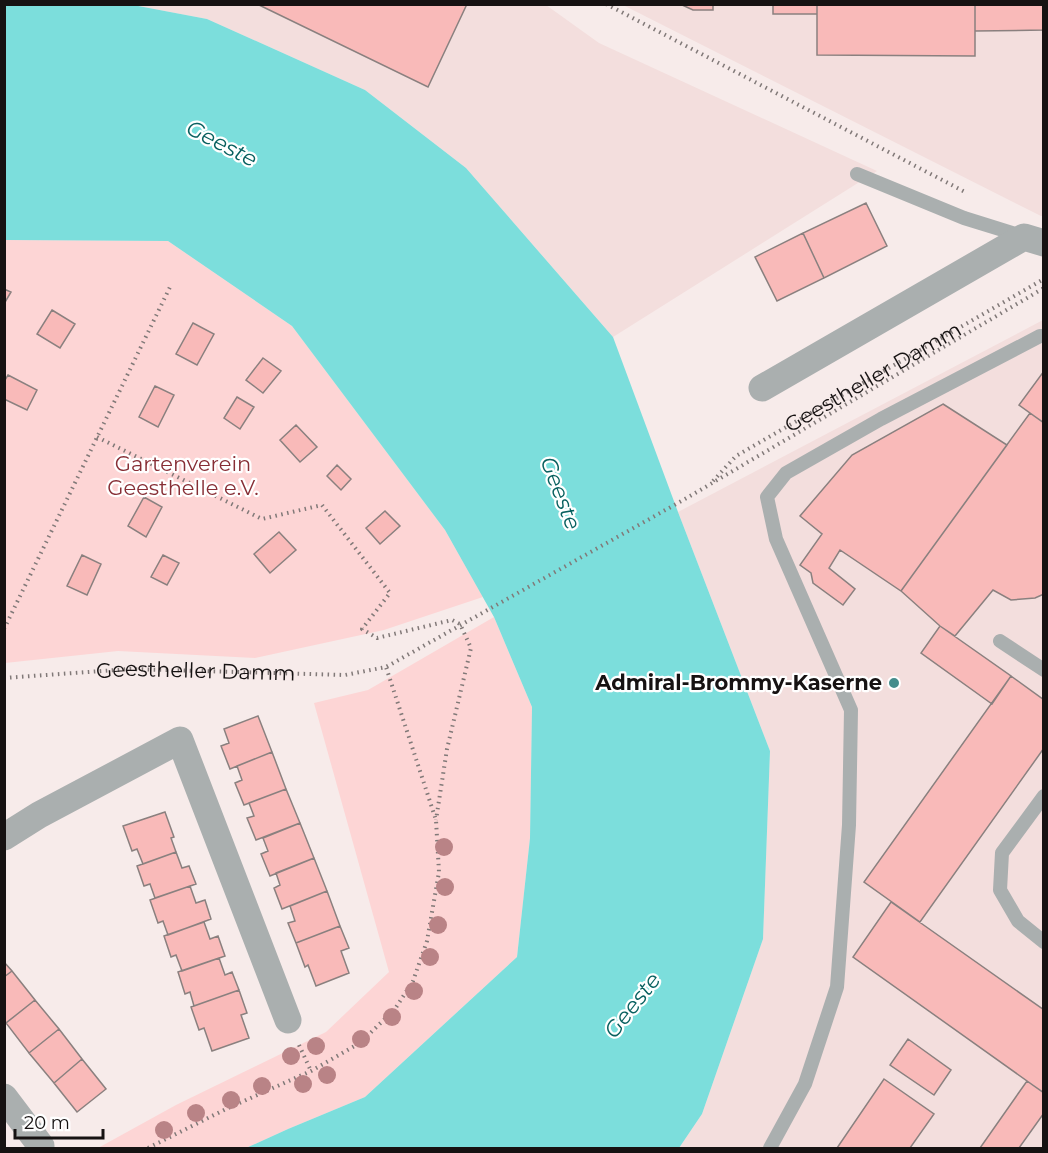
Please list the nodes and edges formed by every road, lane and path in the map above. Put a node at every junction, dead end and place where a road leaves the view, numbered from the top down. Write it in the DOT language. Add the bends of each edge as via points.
graph roads {
  1 [pos="606,4"];
  2 [pos="857,174"];
  3 [pos="970,195"];
  4 [pos="1034,240"];
  5 [pos="1044,279"];
  6 [pos="171,285"];
  7 [pos="1044,288"];
  8 [pos="1044,336"];
  9 [pos="762,388"];
  10 [pos="98,437"];
  11 [pos="711,484"];
  12 [pos="6,623"];
  13 [pos="460,624"];
  14 [pos="4,629"];
  15 [pos="1000,641"];
  16 [pos="386,666"];
  17 [pos="1044,670"];
  18 [pos="4,678"];
  19 [pos="1044,796"];
  20 [pos="436,820"];
  21 [pos="4,837"];
  22 [pos="1044,942"];
  23 [pos="288,1020"];
  24 [pos="4,1097"];
  25 [pos="41,1146"];
  26 [pos="148,1149"];
  27 [pos="770,1149"];
  1 -- 3 [label="path"];
  2 -- 4 [label="lane" via="964,218"];
  4 -- 9 [label="street"];
  5 -- 11 [label="path, Geestheller Damm" via="736,456"];
  6 -- 10 [label="path"];
  7 -- 11 [label="path, Geestheller Damm"];
  8 -- 27 [label="lane" via="880,419 786,473 767,497 776,539 851,710 849,825 837,987 806,1084"];
  10 -- 12 [label="path"];
  10 -- 13 [label="path" via="262,519 322,505 390,592 362,629 377,638 452,620"];
  11 -- 13 [label="path, Geestheller Damm"];
  12 -- 14 [label="path"];
  13 -- 16 [label="path, Geestheller Damm"];
  13 -- 20 [label="path" via="471,648 447,749"];
  15 -- 17 [label="lane"];
  16 -- 18 [label="path, Geestheller Damm" via="345,675 130,669"];
  16 -- 20 [label="path"];
  19 -- 22 [label="lane" via="1002,853 1000,890 1018,921"];
  20 -- 26 [label="path" via="439,872 427,941 413,981 395,1009 360,1043 311,1071"];
  21 -- 23 [label="street" via="39,814 180,740"];
  24 -- 25 [label="street"];
}
